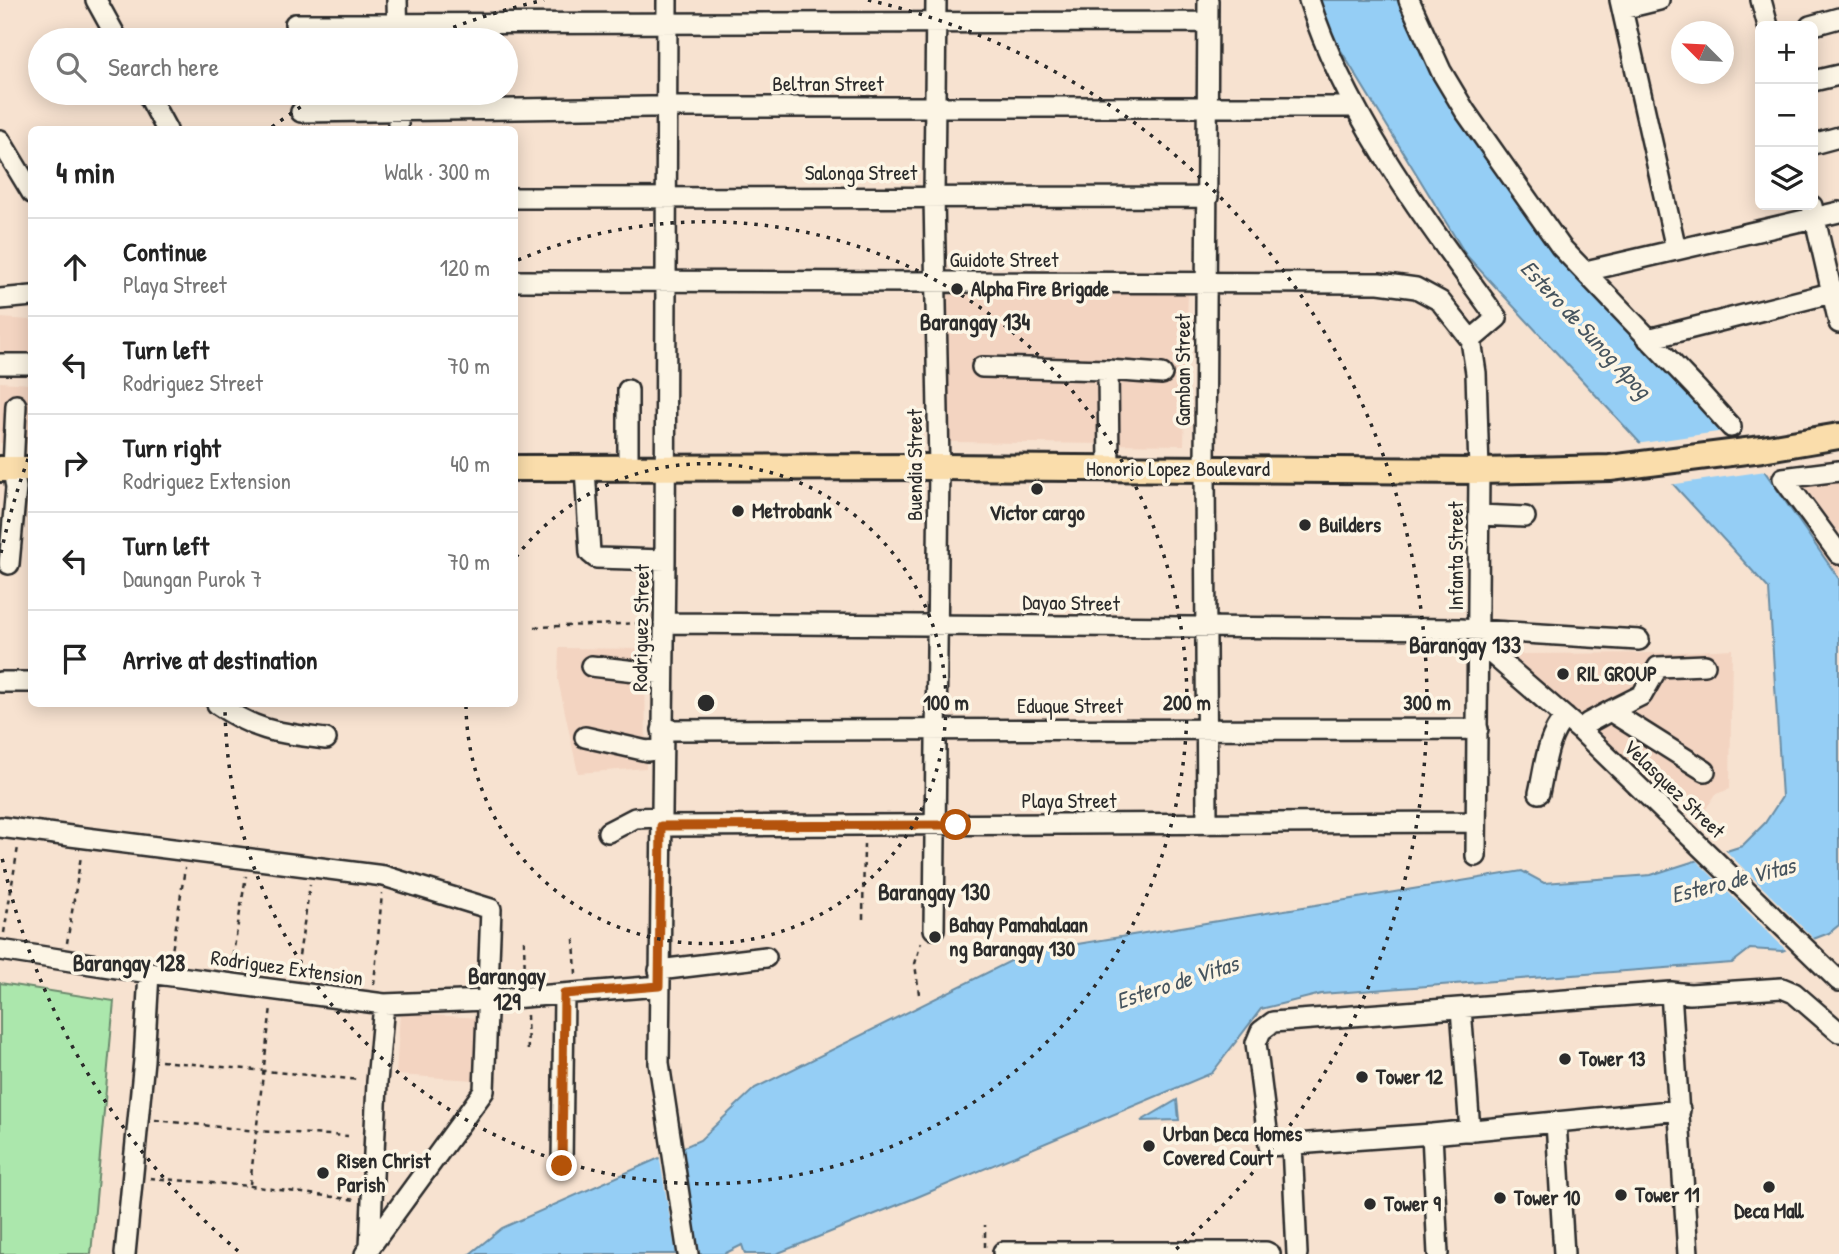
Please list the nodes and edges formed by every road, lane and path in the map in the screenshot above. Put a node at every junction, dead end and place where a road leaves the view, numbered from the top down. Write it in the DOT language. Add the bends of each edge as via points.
graph roads {
  1 [pos="96,0"];
  2 [pos="397,0"];
  3 [pos="667,0"];
  4 [pos="936,0"];
  5 [pos="1208,0"];
  6 [pos="1309,0"];
  7 [pos="1409,0"];
  8 [pos="1660,0"];
  9 [pos="1761,0"];
  10 [pos="1621,5"];
  11 [pos="1839,18"];
  12 [pos="1767,21"];
  13 [pos="1208,22"];
  14 [pos="667,23"];
  15 [pos="936,23"];
  16 [pos="295,24"];
  17 [pos="1818,24"];
  18 [pos="111,28"];
  19 [pos="346,28"];
  20 [pos="398,28"];
  21 [pos="518,28"];
  22 [pos="1839,75"];
  23 [pos="1818,80"];
  24 [pos="153,105"];
  25 [pos="667,107"];
  26 [pos="935,107"];
  27 [pos="1208,107"];
  28 [pos="1355,107"];
  29 [pos="398,111"];
  30 [pos="301,112"];
  31 [pos="165,126"];
  32 [pos="1839,137"];
  33 [pos="0,140"];
  34 [pos="1818,143"];
  35 [pos="28,186"];
  36 [pos="666,196"];
  37 [pos="934,196"];
  38 [pos="1208,197"];
  39 [pos="518,198"];
  40 [pos="1813,211"];
  41 [pos="1839,212"];
  42 [pos="1676,249"];
  43 [pos="1586,271"];
  44 [pos="518,281"];
  45 [pos="1206,281"];
  46 [pos="666,283"];
  47 [pos="935,283"];
  48 [pos="1836,292"];
  49 [pos="28,296"];
  50 [pos="0,299"];
  51 [pos="1839,323"];
  52 [pos="1648,339"];
  53 [pos="1471,340"];
  54 [pos="0,365"];
  55 [pos="28,365"];
  56 [pos="982,367"];
  57 [pos="1108,370"];
  58 [pos="1162,374"];
  59 [pos="628,390"];
  60 [pos="16,405"];
  61 [pos="1731,427"];
  62 [pos="1839,436"];
  63 [pos="939,467"];
  64 [pos="518,468"];
  65 [pos="585,468"];
  66 [pos="628,468"];
  67 [pos="665,468"];
  68 [pos="1109,468"];
  69 [pos="15,469"];
  70 [pos="1205,469"];
  71 [pos="1479,471"];
  72 [pos="1839,471"];
  73 [pos="1479,515"];
  74 [pos="1525,517"];
  75 [pos="1839,554"];
  76 [pos="665,560"];
  77 [pos="9,564"];
  78 [pos="664,623"];
  79 [pos="938,625"];
  80 [pos="535,627"];
  81 [pos="1206,627"];
  82 [pos="1478,632"];
  83 [pos="1639,640"];
  84 [pos="1704,665"];
  85 [pos="591,666"];
  86 [pos="663,674"];
  87 [pos="0,682"];
  88 [pos="28,682"];
  89 [pos="222,707"];
  90 [pos="1610,711"];
  91 [pos="1565,717"];
  92 [pos="937,729"];
  93 [pos="1206,729"];
  94 [pos="1478,729"];
  95 [pos="1581,731"];
  96 [pos="585,737"];
  97 [pos="662,739"];
  98 [pos="326,740"];
  99 [pos="1705,771"];
  100 [pos="1539,793"];
  101 [pos="661,822"];
  102 [pos="1476,822"];
  103 [pos="1207,824"];
  104 [pos="936,825"];
  105 [pos="0,827"];
  106 [pos="864,831"];
  107 [pos="608,832"];
  108 [pos="18,842"];
  109 [pos="83,847"];
  110 [pos="1476,856"];
  111 [pos="187,859"];
  112 [pos="247,869"];
  113 [pos="384,876"];
  114 [pos="311,878"];
  115 [pos="863,919"];
  116 [pos="934,929"];
  117 [pos="574,939"];
  118 [pos="1,950"];
  119 [pos="765,957"];
  120 [pos="64,960"];
  121 [pos="158,974"];
  122 [pos="659,978"];
  123 [pos="1839,981"];
  124 [pos="228,984"];
  125 [pos="272,989"];
  126 [pos="293,992"];
  127 [pos="1671,992"];
  128 [pos="571,993"];
  129 [pos="919,993"];
  130 [pos="490,1000"];
  131 [pos="378,1003"];
  132 [pos="1461,1007"];
  133 [pos="1837,1026"];
  134 [pos="144,1060"];
  135 [pos="265,1070"];
  136 [pos="377,1082"];
  137 [pos="1680,1110"];
  138 [pos="138,1119"];
  139 [pos="1556,1122"];
  140 [pos="257,1131"];
  141 [pos="1470,1131"];
  142 [pos="1432,1134"];
  143 [pos="348,1136"];
  144 [pos="1292,1144"];
  145 [pos="562,1166"];
  146 [pos="133,1177"];
  147 [pos="250,1185"];
  148 [pos="372,1202"];
  149 [pos="985,1225"];
  150 [pos="367,1251"];
  151 [pos="994,1253"];
  152 [pos="125,1254"];
  153 [pos="688,1254"];
  154 [pos="1270,1254"];
  155 [pos="1297,1254"];
  156 [pos="1438,1254"];
  157 [pos="1564,1254"];
  158 [pos="1688,1254"];
  1 -- 18 [label="street"];
  2 -- 20 [label="street"];
  3 -- 14 [label="street, Rodriguez Street"];
  4 -- 15 [label="street, Buendia Street"];
  5 -- 13 [label="street, Gamban Street"];
  6 -- 28 [label="street"];
  7 -- 43 [label="street" via="1465,111 1561,247"];
  8 -- 10 [label="street"];
  9 -- 12 [label="street"];
  10 -- 42 [label="street"];
  11 -- 17 [label="street"];
  13 -- 15 [label="street"];
  13 -- 27 [label="street, Gamban Street"];
  14 -- 15 [label="street"];
  14 -- 21 [label="street"];
  14 -- 25 [label="street, Rodriguez Street"];
  15 -- 26 [label="street, Buendia Street"];
  16 -- 19 [label="street"];
  22 -- 23 [label="street"];
  24 -- 31 [label="street"];
  25 -- 26 [label="street, Beltran Street"];
  25 -- 29 [label="street, Beltran Street"];
  25 -- 36 [label="street, Rodriguez Street"];
  26 -- 27 [label="street, Beltran Street"];
  26 -- 37 [label="street, Buendia Street"];
  27 -- 28 [label="street, Beltran Street"];
  27 -- 38 [label="street, Gamban Street"];
  28 -- 53 [label="street" via="1421,214 1497,318"];
  29 -- 30 [label="street, Beltran Street"];
  32 -- 34 [label="street"];
  33 -- 35 [label="street"];
  36 -- 37 [label="street, Salonga Street"];
  36 -- 39 [label="street, Salonga Street"];
  36 -- 46 [label="street, Rodriguez Street"];
  37 -- 38 [label="street, Salonga Street"];
  37 -- 47 [label="street, Buendia Street"];
  38 -- 45 [label="street, Gamban Street"];
  40 -- 41 [label="street"];
  40 -- 42 [label="street"];
  40 -- 48 [label="street"];
  42 -- 43 [label="street"];
  43 -- 52 [label="street"];
  44 -- 46 [label="street, Guidote Street"];
  45 -- 47 [label="street, Guidote Street"];
  45 -- 53 [label="street, Guidote Street" via="1379,283 1416,288 1440,302"];
  45 -- 70 [label="street, Gamban Street"];
  46 -- 47 [label="street, Guidote Street"];
  46 -- 67 [label="street, Rodriguez Street"];
  47 -- 63 [label="street, Buendia Street"];
  48 -- 51 [label="street"];
  48 -- 52 [label="street"];
  49 -- 50 [label="street"];
  52 -- 61 [label="street"];
  53 -- 71 [label="street, Infanta Street"];
  54 -- 55 [label="street"];
  56 -- 57 [label="street"];
  57 -- 58 [label="street"];
  57 -- 68 [label="street"];
  59 -- 66 [label="street"];
  60 -- 69 [label="street"];
  62 -- 71 [label="main road, Honorio Lopez Boulevard" via="1610,468"];
  63 -- 67 [label="main road, Honorio Lopez Boulevard"];
  63 -- 68 [label="main road, Honorio Lopez Boulevard"];
  63 -- 79 [label="street, Buendia Street"];
  64 -- 65 [label="main road, Honorio Lopez Boulevard"];
  65 -- 66 [label="main road, Honorio Lopez Boulevard"];
  65 -- 76 [label="street" via="590,553 596,558"];
  66 -- 67 [label="main road, Honorio Lopez Boulevard"];
  67 -- 76 [label="street, Rodriguez Street"];
  68 -- 70 [label="main road, Honorio Lopez Boulevard"];
  69 -- 77 [label="street"];
  70 -- 71 [label="main road, Honorio Lopez Boulevard"];
  70 -- 81 [label="street, Gamban Street"];
  71 -- 73 [label="street, Infanta Street"];
  72 -- 75 [label="street" via="1783,478"];
  73 -- 74 [label="street"];
  73 -- 82 [label="street, Infanta Street"];
  76 -- 78 [label="street, Rodriguez Street"];
  78 -- 79 [label="street, Dayao Street"];
  78 -- 80 [label="path"];
  78 -- 86 [label="street, Rodriguez Street"];
  79 -- 81 [label="street, Dayao Street"];
  79 -- 92 [label="street, Buendia Street"];
  81 -- 82 [label="street, Dayao Street"];
  81 -- 93 [label="street, Gamban Street"];
  82 -- 83 [label="street, Dayao Street"];
  82 -- 91 [label="street, Velasquez Street" via="1492,654"];
  82 -- 94 [label="street, Infanta Street"];
  84 -- 90 [label="street" via="1658,667 1642,695"];
  85 -- 86 [label="street"];
  86 -- 97 [label="street, Rodriguez Street"];
  87 -- 88 [label="street"];
  89 -- 98 [label="street" via="268,732"];
  90 -- 95 [label="street"];
  90 -- 99 [label="street"];
  91 -- 95 [label="street, Velasquez Street"];
  91 -- 100 [label="street" via="1551,738"];
  92 -- 93 [label="street, Eduque Street"];
  92 -- 97 [label="street, Eduque Street"];
  92 -- 104 [label="street, Buendia Street"];
  93 -- 94 [label="street, Eduque Street"];
  93 -- 103 [label="street, Gamban Street"];
  94 -- 102 [label="street, Infanta Street"];
  95 -- 123 [label="street, Velasquez Street"];
  96 -- 97 [label="street, Eduque Street" via="647,751"];
  97 -- 101 [label="street, Rodriguez Street"];
  101 -- 104 [label="street, Playa Street"];
  101 -- 107 [label="street, Playa Street" via="635,818"];
  101 -- 122 [label="street, Rodriguez Street"];
  102 -- 103 [label="street, Playa Street"];
  102 -- 110 [label="street, Infanta Street"];
  103 -- 104 [label="street, Playa Street"];
  104 -- 116 [label="street, Buendia Street"];
  105 -- 113 [label="street"];
  106 -- 115 [label="path"];
  108 -- 118 [label="path"];
  109 -- 120 [label="path"];
  111 -- 121 [label="path"];
  112 -- 124 [label="path"];
  113 -- 130 [label="street" via="491,909"];
  113 -- 131 [label="path"];
  114 -- 126 [label="path"];
  116 -- 129 [label="path" via="924,932 915,964"];
  117 -- 128 [label="path"];
  118 -- 120 [label="street, Rodriguez Extension"];
  119 -- 122 [label="street, Rodriguez Extension"];
  120 -- 121 [label="street, Rodriguez Extension"];
  121 -- 124 [label="street, Rodriguez Extension"];
  121 -- 134 [label="street"];
  122 -- 128 [label="street, Rodriguez Extension"];
  122 -- 153 [label="street, Rodriguez Street" via="659,1063"];
  124 -- 125 [label="street, Rodriguez Extension"];
  125 -- 126 [label="street, Rodriguez Extension"];
  125 -- 135 [label="path"];
  126 -- 131 [label="street, Rodriguez Extension"];
  127 -- 132 [label="street"];
  127 -- 133 [label="street" via="1782,988"];
  127 -- 137 [label="street"];
  128 -- 130 [label="street, Rodriguez Extension"];
  128 -- 145 [label="street"];
  130 -- 131 [label="street, Rodriguez Extension"];
  130 -- 150 [label="street" via="484,1091"];
  131 -- 136 [label="street"];
  132 -- 141 [label="street"];
  132 -- 144 [label="street" via="1273,1022 1261,1031 1256,1043 1269,1146"];
  134 -- 135 [label="path"];
  134 -- 138 [label="street"];
  135 -- 136 [label="path"];
  135 -- 140 [label="path"];
  136 -- 148 [label="street"];
  137 -- 139 [label="street"];
  137 -- 158 [label="street"];
  138 -- 140 [label="path"];
  138 -- 146 [label="street"];
  139 -- 141 [label="street"];
  139 -- 157 [label="street"];
  140 -- 143 [label="path"];
  140 -- 147 [label="path"];
  141 -- 142 [label="street"];
  142 -- 144 [label="street"];
  142 -- 156 [label="street"];
  144 -- 155 [label="street"];
  146 -- 147 [label="path"];
  146 -- 152 [label="street"];
  147 -- 148 [label="path"];
  148 -- 150 [label="street"];
  149 -- 151 [label="path"];
  151 -- 154 [label="street"];
}
